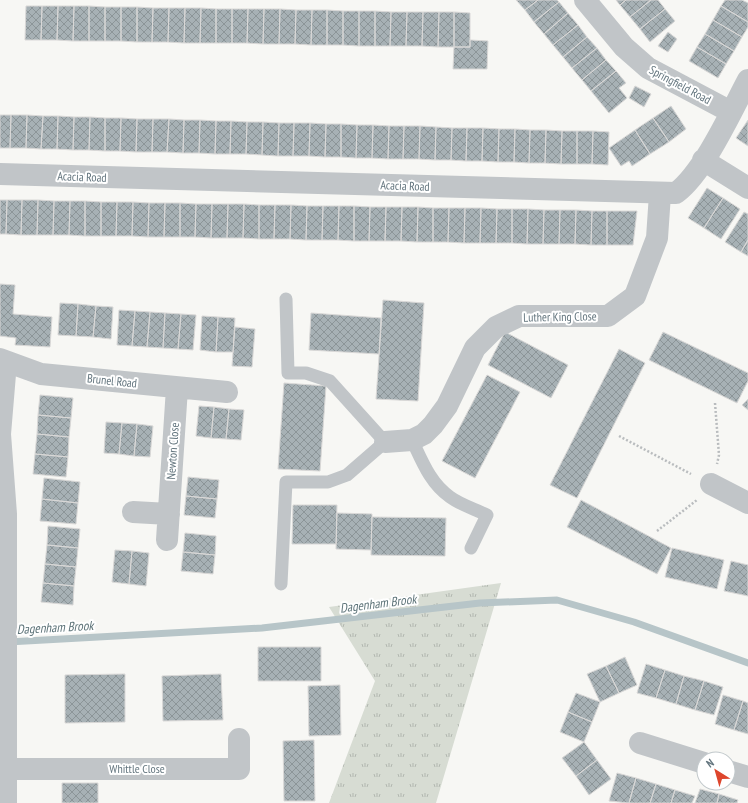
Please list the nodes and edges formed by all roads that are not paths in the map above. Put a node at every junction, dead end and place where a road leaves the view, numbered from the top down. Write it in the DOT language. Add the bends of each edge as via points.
graph roads {
  1 [pos="585,0"];
  2 [pos="748,80"];
  3 [pos="731,112"];
  4 [pos="704,160"];
  5 [pos="0,174"];
  6 [pos="748,188"];
  7 [pos="660,194"];
  8 [pos="286,299"];
  9 [pos="3,360"];
  10 [pos="177,388"];
  11 [pos="227,392"];
  12 [pos="412,440"];
  13 [pos="385,442"];
  14 [pos="711,484"];
  15 [pos="748,503"];
  16 [pos="133,512"];
  17 [pos="3,514"];
  18 [pos="169,514"];
  19 [pos="167,540"];
  20 [pos="471,548"];
  21 [pos="281,584"];
  22 [pos="239,739"];
  23 [pos="640,743"];
  24 [pos="696,760"];
  25 [pos="6,769"];
  26 [pos="736,774"];
  27 [pos="748,778"];
  28 [pos="6,803"];
  1 -- 3 [label="street, Springfield Road" via="624,47 648,68"];
  2 -- 3 [label="street, Acacia Road"];
  3 -- 4 [label="street, Acacia Road"];
  4 -- 6 [label="street"];
  4 -- 7 [label="street, Acacia Road" via="687,184 676,193"];
  5 -- 7 [label="street, Acacia Road"];
  7 -- 12 [label="street, Luther King Close" via="658,238 635,296 608,316 519,316 496,327 475,348 447,406 433,425 424,434"];
  8 -- 13 [label="lane" via="288,373 306,373 330,382"];
  9 -- 10 [label="street, Brunel Road" via="41,374"];
  9 -- 17 [label="street" via="0,434"];
  10 -- 11 [label="street, Brunel Road"];
  10 -- 18 [label="street, Newton Close"];
  12 -- 13 [label="street, Luther King Close"];
  12 -- 20 [label="lane" via="426,470 438,487 451,498 487,515"];
  13 -- 21 [label="lane" via="347,475 328,482 286,482"];
  14 -- 15 [label="street"];
  16 -- 18 [label="street"];
  17 -- 25 [label="street"];
  18 -- 19 [label="street, Newton Close"];
  22 -- 25 [label="street, Whittle Close" via="238,769"];
  23 -- 24 [label="street"];
  25 -- 28 [label="street"];
  26 -- 27 [label="street"];
}
